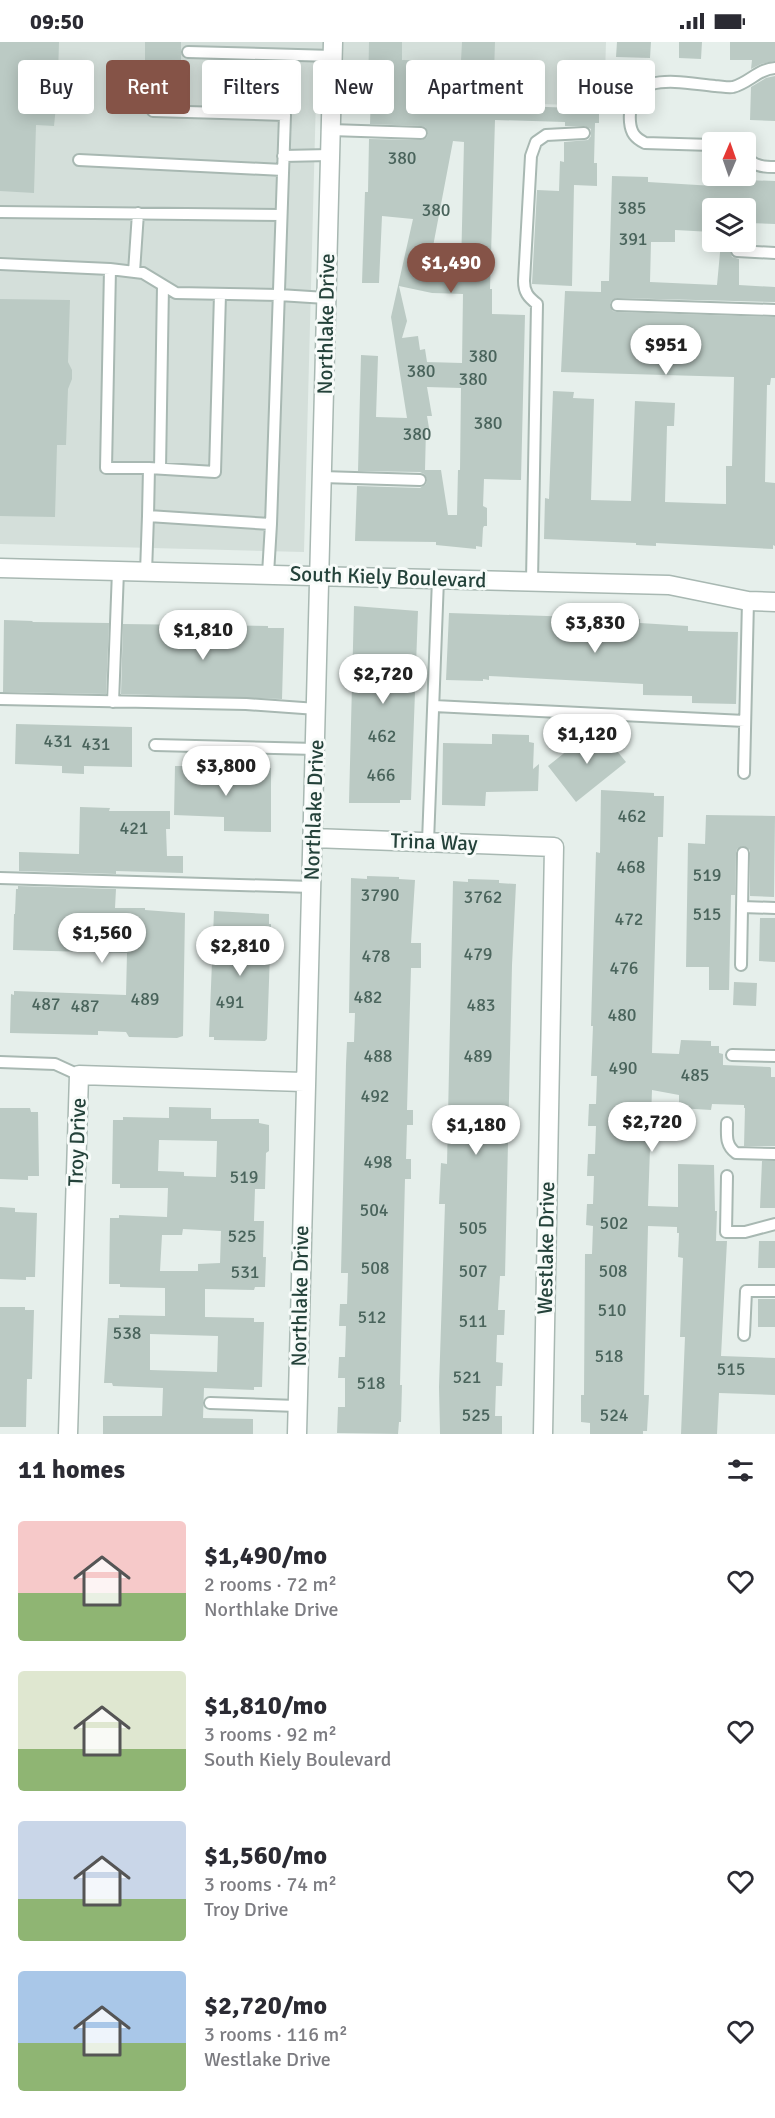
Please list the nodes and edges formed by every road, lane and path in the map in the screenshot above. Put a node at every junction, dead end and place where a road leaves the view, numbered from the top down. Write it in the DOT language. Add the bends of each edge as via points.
graph roads {
  1 [pos="333,49"];
  2 [pos="188,52"];
  3 [pos="775,68"];
  4 [pos="190,112"];
  5 [pos="331,130"];
  6 [pos="421,133"];
  7 [pos="584,133"];
  8 [pos="702,145"];
  9 [pos="330,155"];
  10 [pos="283,156"];
  11 [pos="79,160"];
  12 [pos="756,165"];
  13 [pos="775,166"];
  14 [pos="283,170"];
  15 [pos="0,212"];
  16 [pos="138,213"];
  17 [pos="281,215"];
  18 [pos="756,252"];
  19 [pos="775,253"];
  20 [pos="0,264"];
  21 [pos="110,269"];
  22 [pos="134,272"];
  23 [pos="163,285"];
  24 [pos="220,294"];
  25 [pos="279,295"];
  26 [pos="327,298"];
  27 [pos="617,305"];
  28 [pos="775,310"];
  29 [pos="155,468"];
  30 [pos="322,477"];
  31 [pos="420,480"];
  32 [pos="148,516"];
  33 [pos="271,524"];
  34 [pos="0,568"];
  35 [pos="118,571"];
  36 [pos="146,572"];
  37 [pos="268,574"];
  38 [pos="320,575"];
  39 [pos="438,579"];
  40 [pos="532,581"];
  41 [pos="748,601"];
  42 [pos="775,602"];
  43 [pos="0,699"];
  44 [pos="113,702"];
  45 [pos="435,706"];
  46 [pos="316,709"];
  47 [pos="745,721"];
  48 [pos="154,745"];
  49 [pos="316,748"];
  50 [pos="744,774"];
  51 [pos="314,838"];
  52 [pos="428,842"];
  53 [pos="554,847"];
  54 [pos="744,853"];
  55 [pos="0,878"];
  56 [pos="312,887"];
  57 [pos="742,907"];
  58 [pos="775,908"];
  59 [pos="741,965"];
  60 [pos="732,1055"];
  61 [pos="775,1056"];
  62 [pos="0,1062"];
  63 [pos="79,1075"];
  64 [pos="304,1082"];
  65 [pos="727,1123"];
  66 [pos="775,1154"];
  67 [pos="727,1176"];
  68 [pos="775,1224"];
  69 [pos="775,1291"];
  70 [pos="744,1335"];
  71 [pos="210,1403"];
  72 [pos="297,1406"];
  73 [pos="68,1434"];
  74 [pos="297,1434"];
  75 [pos="543,1434"];
  1 -- 2 [label="lane"];
  1 -- 5 [label="street, Northlake Drive"];
  3 -- 8 [label="lane" via="756,73 732,87 660,81 637,92 630,117 636,138 645,143"];
  4 -- 10 [label="lane" via="285,115"];
  5 -- 6 [label="lane"];
  5 -- 9 [label="street, Northlake Drive"];
  7 -- 40 [label="lane" via="546,135 536,142 531,156 524,290 537,304"];
  9 -- 10 [label="lane"];
  9 -- 26 [label="street, Northlake Drive"];
  10 -- 14 [label="lane"];
  11 -- 14 [label="lane"];
  12 -- 13 [label="lane"];
  14 -- 17 [label="lane"];
  15 -- 16 [label="lane"];
  16 -- 17 [label="lane"];
  16 -- 22 [label="lane"];
  17 -- 25 [label="lane"];
  18 -- 19 [label="lane"];
  20 -- 21 [label="lane"];
  21 -- 22 [label="lane"];
  21 -- 29 [label="lane" via="106,468"];
  22 -- 23 [label="lane" via="144,273"];
  23 -- 24 [label="lane" via="176,293"];
  23 -- 29 [label="lane"];
  24 -- 25 [label="lane"];
  24 -- 29 [label="lane" via="215,472"];
  25 -- 26 [label="lane"];
  25 -- 33 [label="lane"];
  26 -- 30 [label="street, Northlake Drive"];
  27 -- 28 [label="lane"];
  29 -- 32 [label="lane"];
  30 -- 31 [label="lane"];
  30 -- 38 [label="street, Northlake Drive"];
  32 -- 33 [label="lane"];
  32 -- 36 [label="lane"];
  33 -- 37 [label="lane"];
  34 -- 35 [label="street, South Kiely Boulevard"];
  35 -- 36 [label="street, South Kiely Boulevard"];
  35 -- 44 [label="lane"];
  36 -- 37 [label="street, South Kiely Boulevard"];
  37 -- 38 [label="street, South Kiely Boulevard"];
  38 -- 39 [label="street, South Kiely Boulevard"];
  38 -- 46 [label="street, Northlake Drive"];
  39 -- 40 [label="street, South Kiely Boulevard"];
  39 -- 45 [label="lane"];
  40 -- 41 [label="street, South Kiely Boulevard" via="669,585"];
  41 -- 42 [label="street, South Kiely Boulevard"];
  41 -- 47 [label="lane"];
  43 -- 44 [label="lane"];
  44 -- 46 [label="lane"];
  45 -- 47 [label="lane"];
  45 -- 52 [label="lane"];
  46 -- 49 [label="street, Northlake Drive"];
  47 -- 50 [label="lane"];
  48 -- 49 [label="lane"];
  49 -- 51 [label="street, Northlake Drive"];
  51 -- 52 [label="street, Trina Way"];
  51 -- 56 [label="street, Northlake Drive"];
  52 -- 53 [label="street, Trina Way"];
  53 -- 75 [label="street, Westlake Drive"];
  54 -- 57 [label="lane"];
  55 -- 56 [label="lane"];
  56 -- 64 [label="street, Northlake Drive"];
  57 -- 58 [label="lane"];
  57 -- 59 [label="lane"];
  60 -- 61 [label="lane"];
  62 -- 63 [label="lane" via="55,1064"];
  63 -- 64 [label="street, Troy Drive"];
  63 -- 73 [label="street, Troy Drive"];
  64 -- 72 [label="street, Northlake Drive"];
  65 -- 66 [label="lane" via="727,1142 736,1153"];
  67 -- 68 [label="lane" via="726,1232 745,1232"];
  69 -- 70 [label="lane" via="746,1291"];
  71 -- 72 [label="lane"];
  72 -- 74 [label="street, Northlake Drive"];
}
